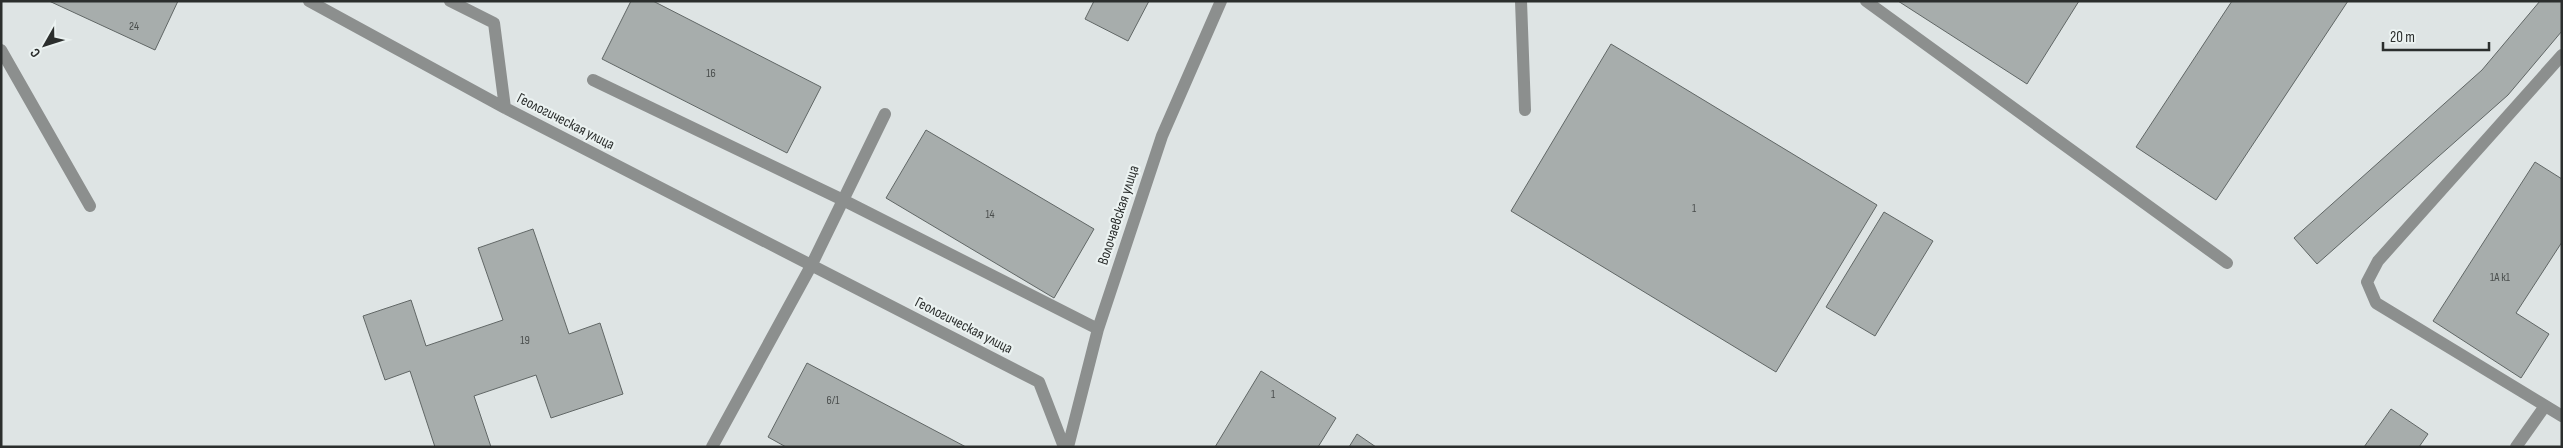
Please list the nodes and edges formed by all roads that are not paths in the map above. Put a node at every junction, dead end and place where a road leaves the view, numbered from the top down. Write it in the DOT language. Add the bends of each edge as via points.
graph roads {
  1 [pos="308,1"];
  2 [pos="450,1"];
  3 [pos="1221,1"];
  4 [pos="1521,1"];
  5 [pos="1866,1"];
  6 [pos="1,50"];
  7 [pos="2562,55"];
  8 [pos="593,80"];
  9 [pos="505,108"];
  10 [pos="1525,110"];
  11 [pos="885,114"];
  12 [pos="843,200"];
  13 [pos="90,206"];
  14 [pos="2227,263"];
  15 [pos="811,266"];
  16 [pos="1098,328"];
  17 [pos="2545,406"];
  18 [pos="2562,416"];
  19 [pos="712,447"];
  20 [pos="1066,447"];
  21 [pos="2516,447"];
  1 -- 9 [label="street, Геологическая улица"];
  2 -- 9 [label="street" via="494,23"];
  3 -- 16 [label="street, Волочаевская улица" via="1162,136"];
  4 -- 10 [label="street"];
  5 -- 14 [label="street"];
  6 -- 13 [label="street"];
  7 -- 17 [label="street" via="2378,261 2367,282 2376,303"];
  8 -- 12 [label="street"];
  9 -- 15 [label="street, Геологическая улица"];
  11 -- 12 [label="street"];
  12 -- 15 [label="street"];
  12 -- 16 [label="street"];
  15 -- 19 [label="street"];
  15 -- 20 [label="street, Геологическая улица" via="1039,382"];
  16 -- 20 [label="street, Волочаевская улица"];
  17 -- 18 [label="street"];
  17 -- 21 [label="street"];
}
